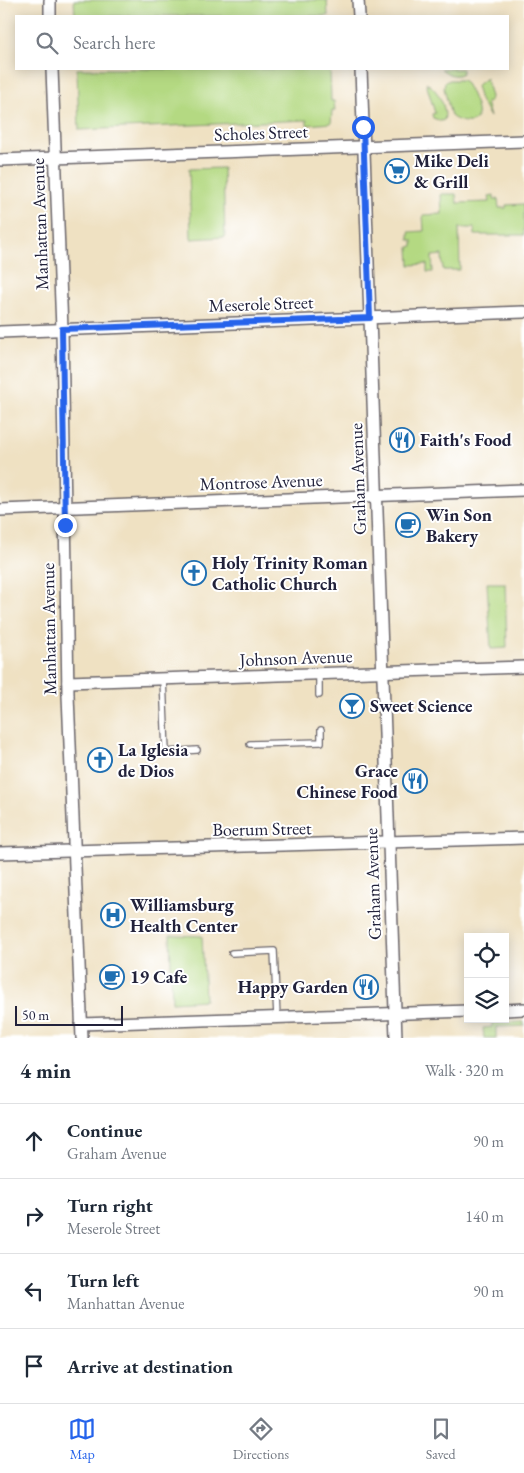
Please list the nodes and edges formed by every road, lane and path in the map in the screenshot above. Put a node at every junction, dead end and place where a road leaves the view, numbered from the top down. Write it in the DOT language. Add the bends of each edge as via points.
graph roads {
  1 [pos="50,0"];
  2 [pos="358,0"];
  3 [pos="50,15"];
  4 [pos="358,15"];
  5 [pos="52,70"];
  6 [pos="361,70"];
  7 [pos="524,141"];
  8 [pos="364,147"];
  9 [pos="55,158"];
  10 [pos="0,160"];
  11 [pos="524,312"];
  12 [pos="370,318"];
  13 [pos="62,329"];
  14 [pos="0,332"];
  15 [pos="524,490"];
  16 [pos="377,495"];
  17 [pos="65,508"];
  18 [pos="0,510"];
  19 [pos="524,667"];
  20 [pos="382,672"];
  21 [pos="319,674"];
  22 [pos="163,679"];
  23 [pos="68,682"];
  24 [pos="319,695"];
  25 [pos="321,730"];
  26 [pos="250,744"];
  27 [pos="197,750"];
  28 [pos="524,838"];
  29 [pos="389,843"];
  30 [pos="75,851"];
  31 [pos="0,853"];
  32 [pos="232,953"];
  33 [pos="524,1009"];
  34 [pos="509,1010"];
  35 [pos="464,1011"];
  36 [pos="396,1013"];
  37 [pos="277,1017"];
  38 [pos="81,1024"];
  39 [pos="82,1038"];
  40 [pos="396,1038"];
  1 -- 3 [label="street"];
  2 -- 4 [label="street"];
  5 -- 9 [label="street, Manhattan Avenue"];
  6 -- 8 [label="street, Graham Avenue"];
  7 -- 8 [label="street, Scholes Street"];
  8 -- 9 [label="street, Scholes Street"];
  8 -- 12 [label="street, Graham Avenue"];
  9 -- 10 [label="street, Scholes Street"];
  9 -- 13 [label="street, Manhattan Avenue"];
  11 -- 12 [label="street, Meserole Street"];
  12 -- 13 [label="street, Meserole Street"];
  12 -- 16 [label="street, Graham Avenue"];
  13 -- 14 [label="street, Meserole Street"];
  13 -- 17 [label="street, Manhattan Avenue"];
  15 -- 16 [label="street, Montrose Avenue"];
  16 -- 17 [label="street, Montrose Avenue"];
  16 -- 20 [label="street, Graham Avenue"];
  17 -- 18 [label="street, Montrose Avenue"];
  17 -- 23 [label="street, Manhattan Avenue"];
  19 -- 20 [label="street, Johnson Avenue"];
  20 -- 21 [label="street, Johnson Avenue"];
  20 -- 29 [label="street, Graham Avenue"];
  21 -- 22 [label="street, Johnson Avenue"];
  21 -- 24 [label="lane"];
  22 -- 23 [label="street, Johnson Avenue"];
  22 -- 27 [label="lane" via="166,752"];
  23 -- 30 [label="street, Manhattan Avenue"];
  25 -- 26 [label="lane" via="321,742"];
  28 -- 29 [label="street, Boerum Street"];
  29 -- 30 [label="street, Boerum Street"];
  29 -- 36 [label="street, Graham Avenue"];
  30 -- 31 [label="street, Boerum Street"];
  30 -- 38 [label="street, Manhattan Avenue"];
  32 -- 37 [label="lane" via="274,951"];
  33 -- 34 [label="street"];
  35 -- 36 [label="street"];
  36 -- 37 [label="street"];
  36 -- 40 [label="street, Graham Avenue"];
  37 -- 38 [label="street"];
  38 -- 39 [label="street, Manhattan Avenue"];
}
